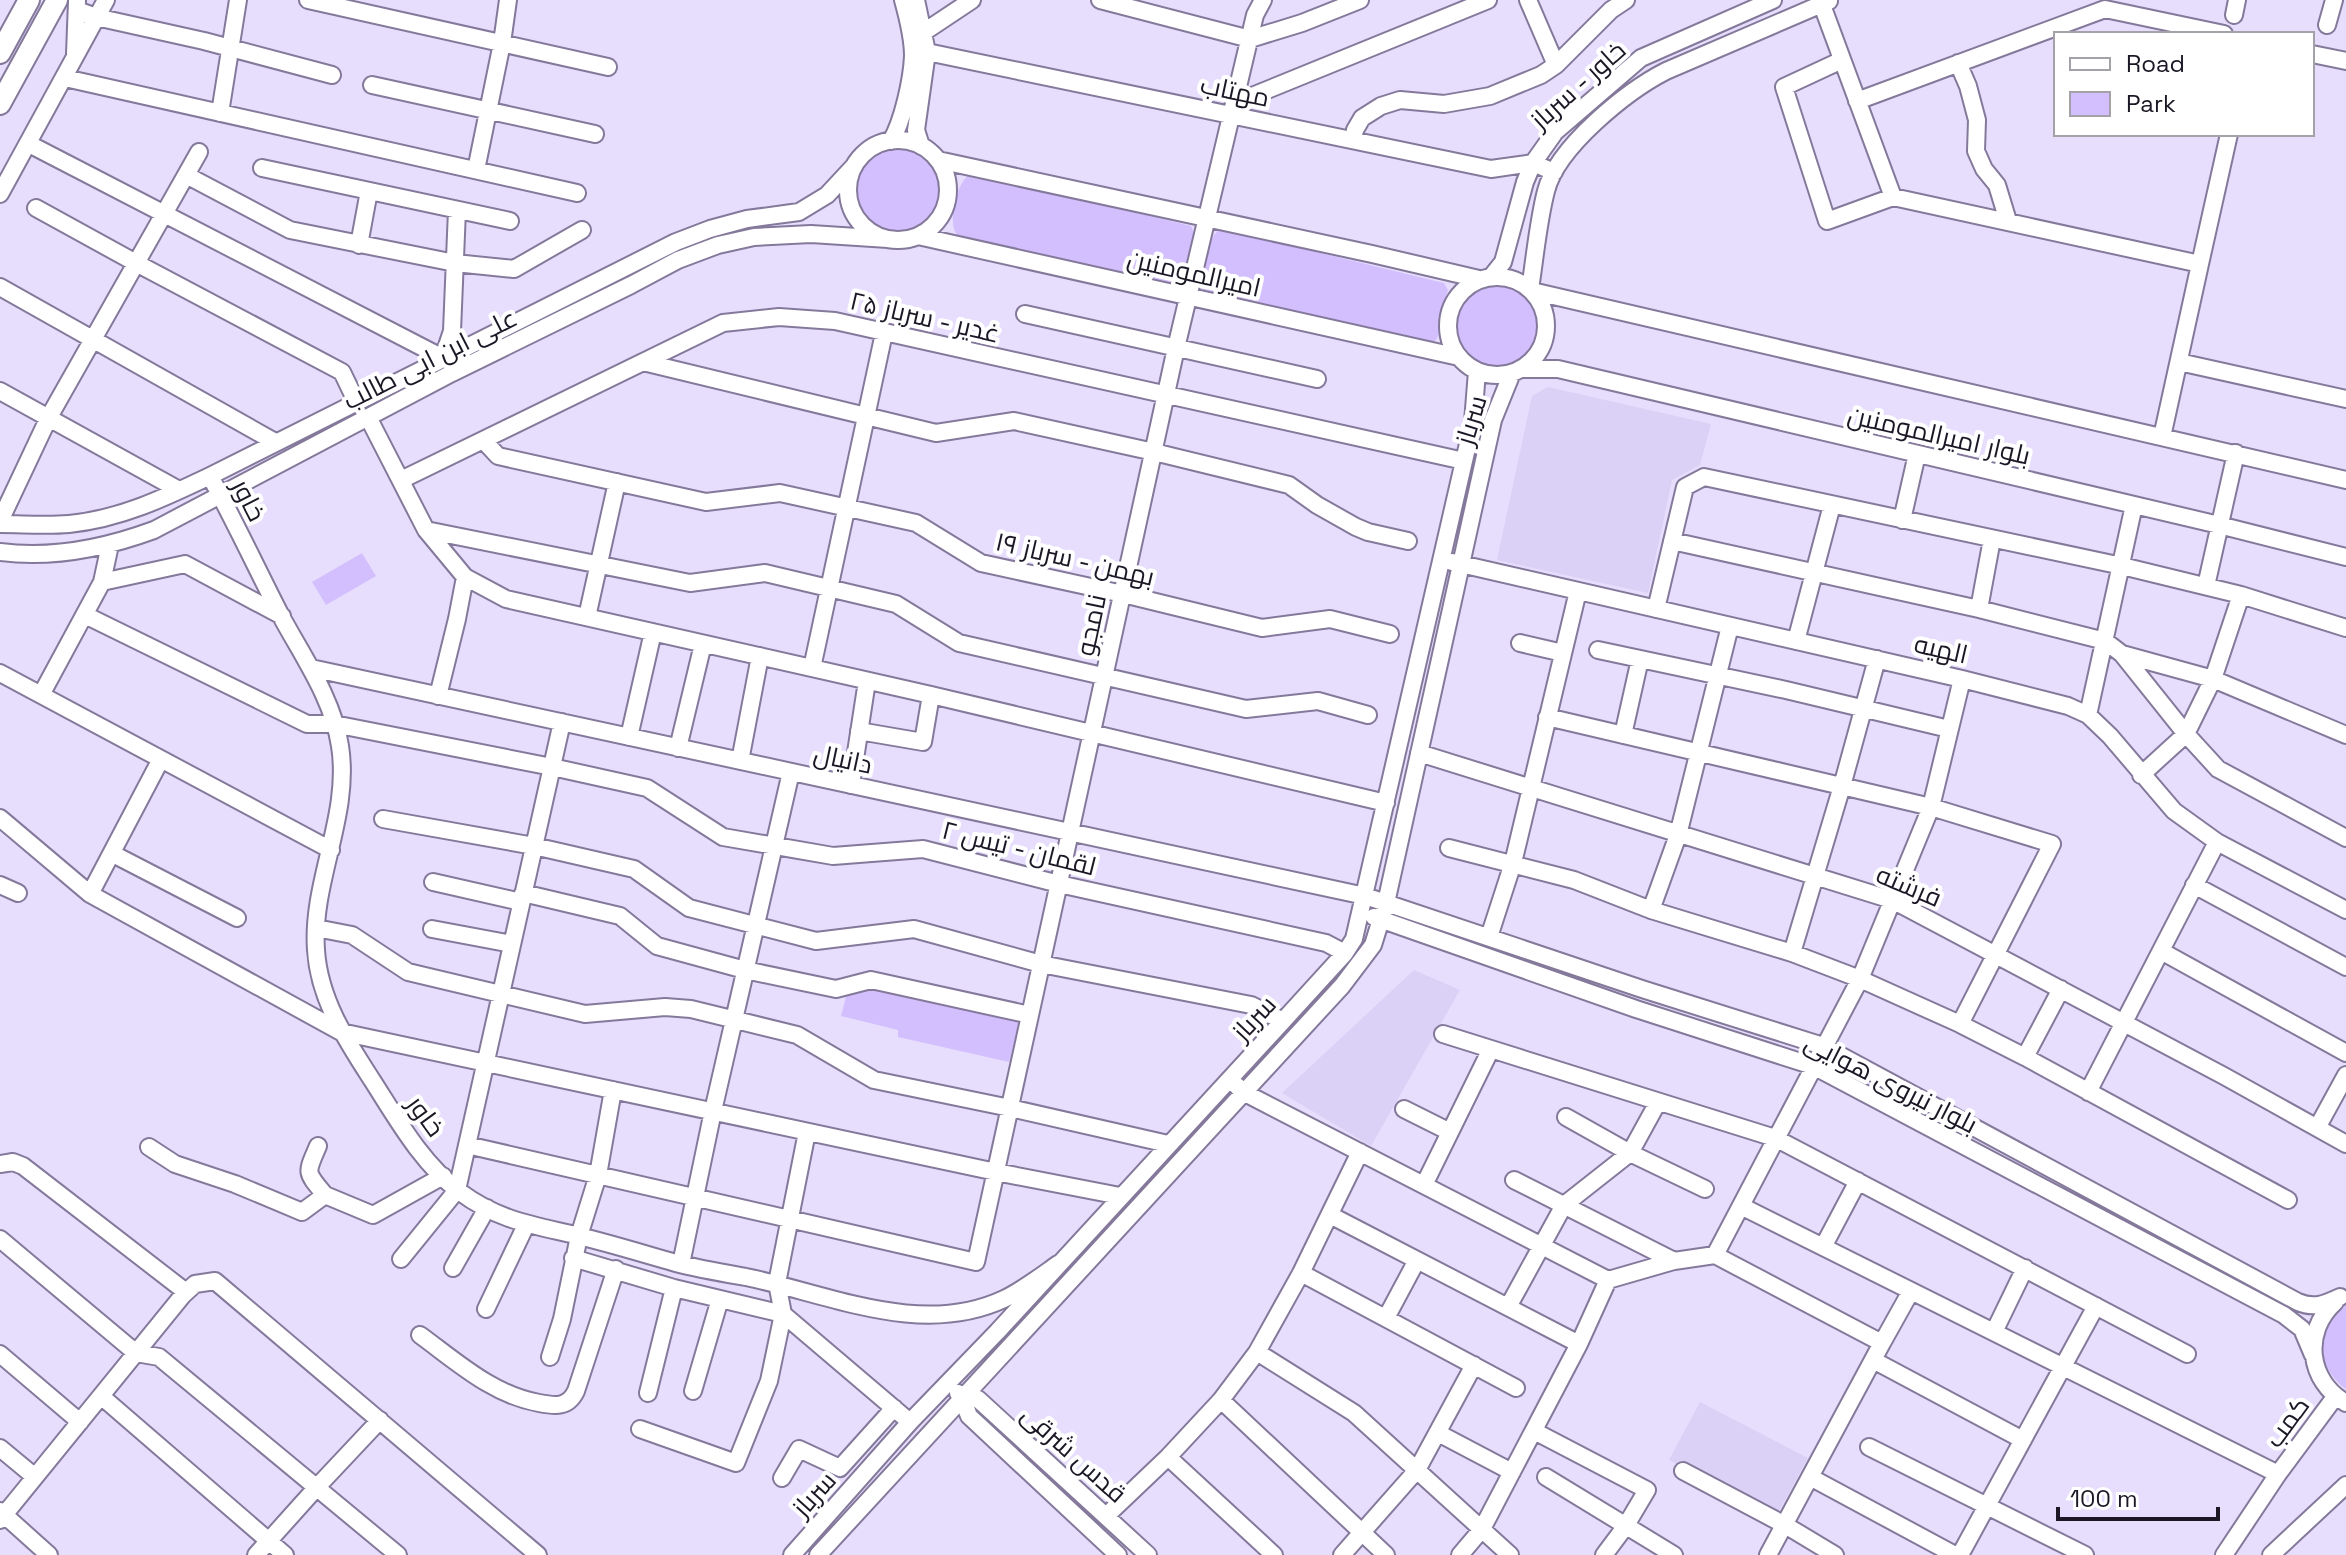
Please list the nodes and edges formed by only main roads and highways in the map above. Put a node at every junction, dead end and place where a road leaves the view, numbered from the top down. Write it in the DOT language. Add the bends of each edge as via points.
graph roads {
  1 [pos="29,0"];
  2 [pos="57,0"];
  3 [pos="0,53"];
  4 [pos="0,104"];
  1 -- 3 [label="main road"];
  2 -- 4 [label="main road"];
}
